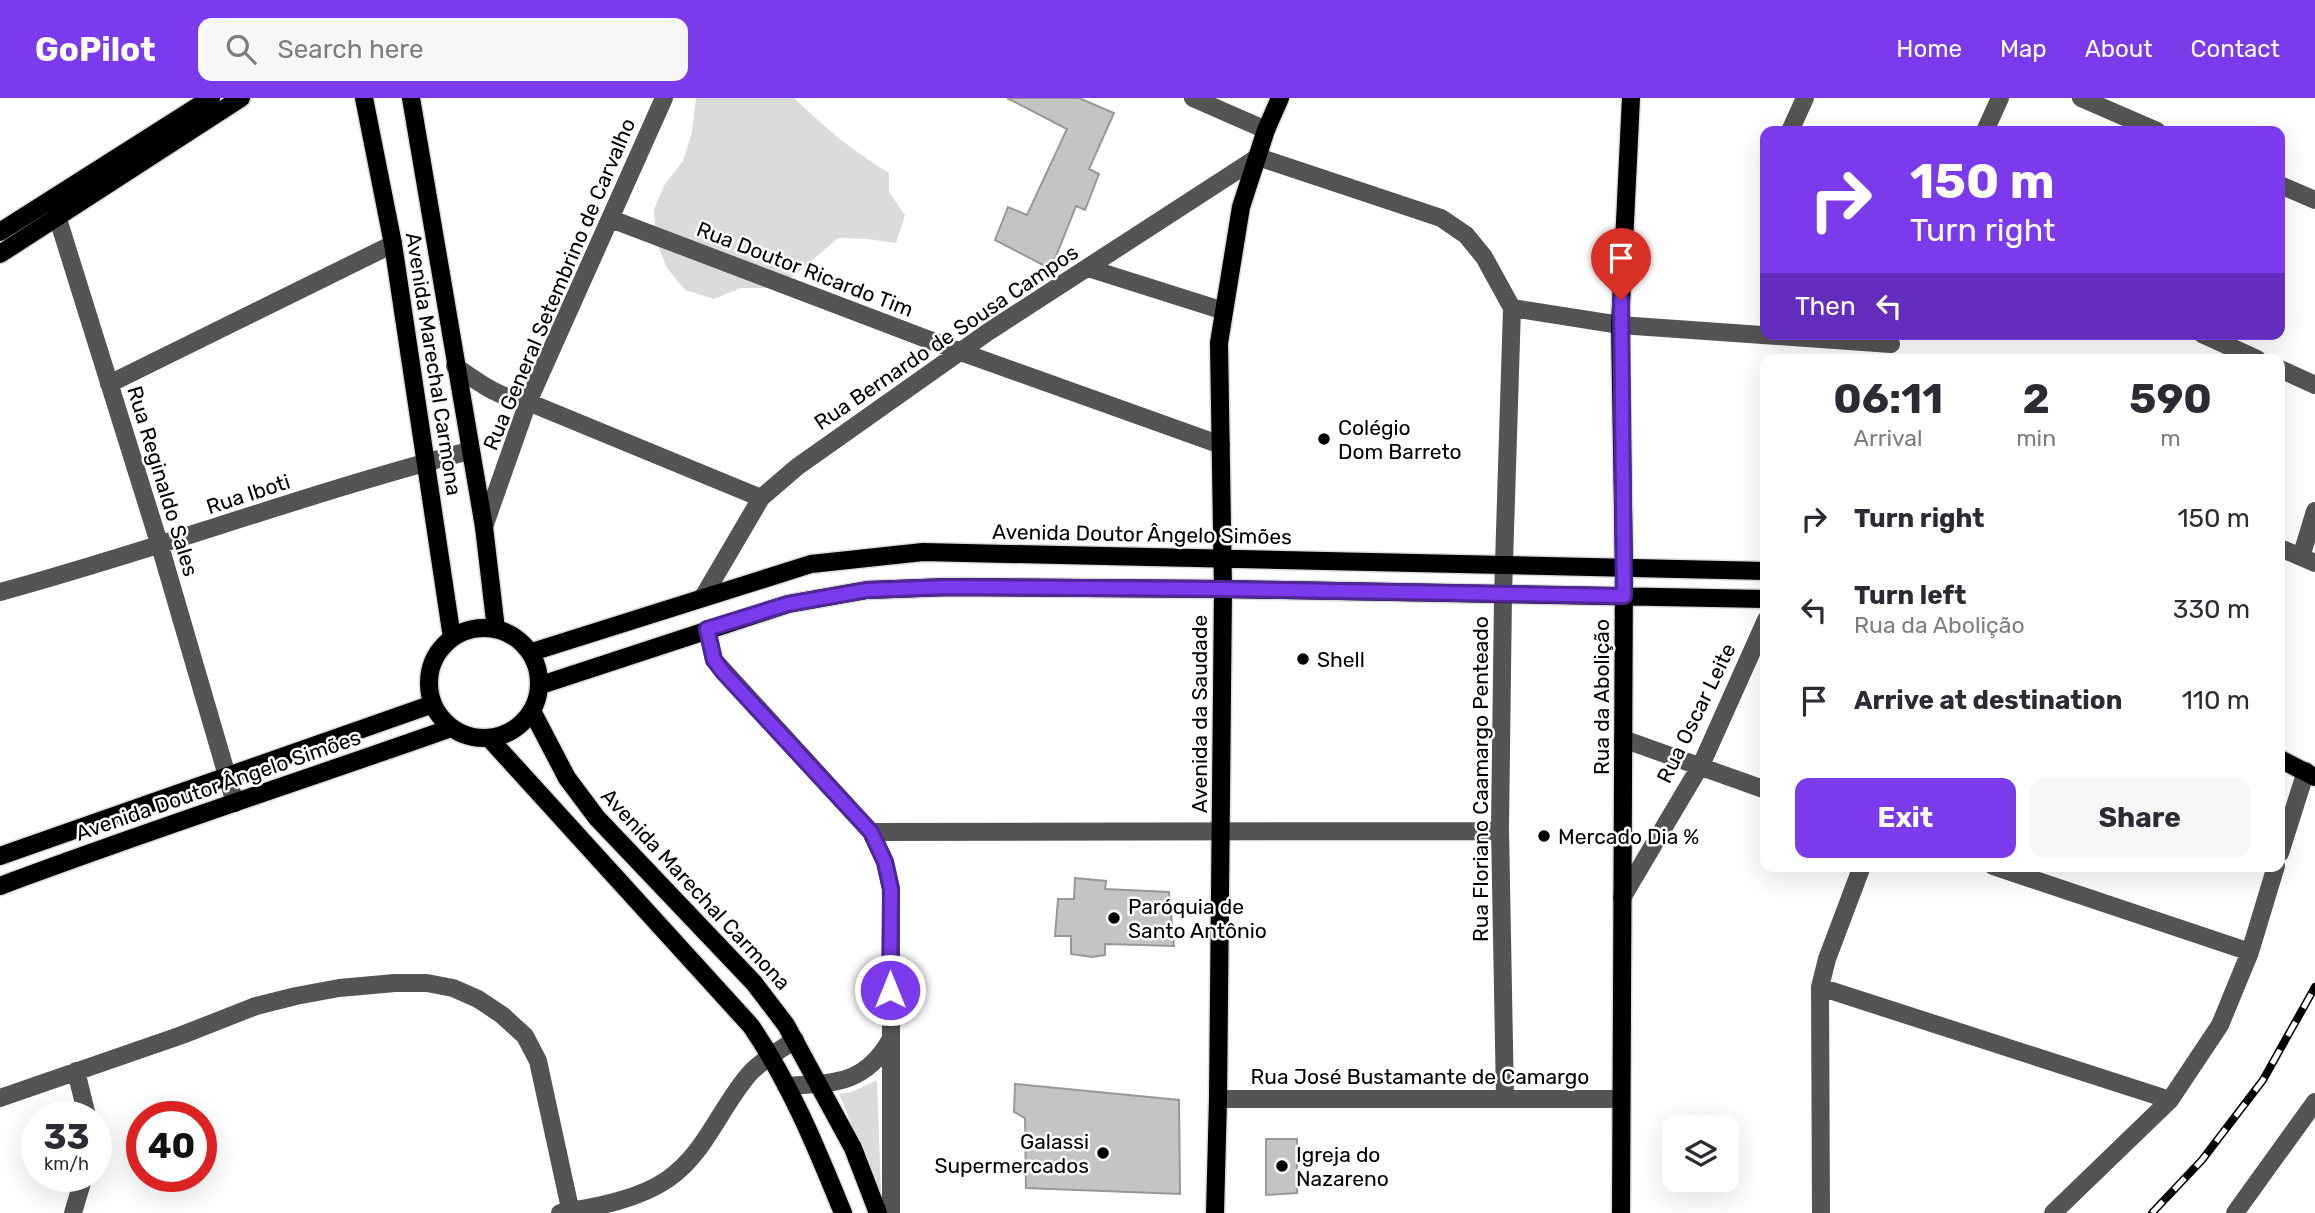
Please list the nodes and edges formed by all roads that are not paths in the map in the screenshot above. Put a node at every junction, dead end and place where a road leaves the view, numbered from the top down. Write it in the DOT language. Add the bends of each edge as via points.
graph roads {
  1 [pos="211,98"];
  2 [pos="242,98"];
  3 [pos="364,98"];
  4 [pos="411,98"];
  5 [pos="664,98"];
  6 [pos="1193,98"];
  7 [pos="1280,98"];
  8 [pos="1631,98"];
  9 [pos="1805,98"];
  10 [pos="2000,98"];
  11 [pos="2081,98"];
  12 [pos="1792,126"];
  13 [pos="1987,126"];
  14 [pos="2145,126"];
  15 [pos="1266,130"];
  16 [pos="1258,157"];
  17 [pos="2285,189"];
  18 [pos="52,200"];
  19 [pos="2315,200"];
  20 [pos="58,218"];
  21 [pos="611,219"];
  22 [pos="0,232"];
  23 [pos="393,244"];
  24 [pos="0,254"];
  25 [pos="1088,268"];
  26 [pos="1512,308"];
  27 [pos="1224,312"];
  28 [pos="1620,325"];
  29 [pos="1760,336"];
  30 [pos="1813,340"];
  31 [pos="2220,340"];
  32 [pos="1890,346"];
  33 [pos="961,352"];
  34 [pos="2247,354"];
  35 [pos="455,366"];
  36 [pos="2285,371"];
  37 [pos="109,383"];
  38 [pos="2315,385"];
  39 [pos="528,402"];
  40 [pos="1221,445"];
  41 [pos="470,451"];
  42 [pos="427,462"];
  43 [pos="761,498"];
  44 [pos="2315,511"];
  45 [pos="484,527"];
  46 [pos="160,546"];
  47 [pos="2285,550"];
  48 [pos="1223,558"];
  49 [pos="2308,560"];
  50 [pos="1504,566"];
  51 [pos="1624,568"];
  52 [pos="1760,571"];
  53 [pos="1223,589"];
  54 [pos="0,592"];
  55 [pos="1503,595"];
  56 [pos="1624,596"];
  57 [pos="703,597"];
  58 [pos="1760,598"];
  59 [pos="496,629"];
  60 [pos="707,629"];
  61 [pos="1760,633"];
  62 [pos="452,638"];
  63 [pos="532,652"];
  64 [pos="541,684"];
  65 [pos="433,704"];
  66 [pos="532,711"];
  67 [pos="451,727"];
  68 [pos="489,738"];
  69 [pos="1623,739"];
  70 [pos="2285,762"];
  71 [pos="1699,768"];
  72 [pos="2285,773"];
  73 [pos="228,776"];
  74 [pos="2310,778"];
  75 [pos="1760,788"];
  76 [pos="235,803"];
  77 [pos="1500,831"];
  78 [pos="871,832"];
  79 [pos="1221,832"];
  80 [pos="2285,840"];
  81 [pos="0,856"];
  82 [pos="1859,872"];
  83 [pos="2011,872"];
  84 [pos="2274,872"];
  85 [pos="0,887"];
  86 [pos="1622,898"];
  87 [pos="2249,952"];
  88 [pos="1820,988"];
  89 [pos="890,1040"];
  90 [pos="795,1041"];
  91 [pos="771,1056"];
  92 [pos="76,1071"];
  93 [pos="818,1084"];
  94 [pos="786,1086"];
  95 [pos="0,1098"];
  96 [pos="1219,1099"];
  97 [pos="1506,1099"];
  98 [pos="1621,1099"];
  99 [pos="2170,1100"];
  100 [pos="83,1101"];
  101 [pos="2315,1102"];
  102 [pos="79,1192"];
  103 [pos="567,1212"];
  104 [pos="73,1213"];
  105 [pos="843,1213"];
  106 [pos="878,1213"];
  107 [pos="891,1213"];
  108 [pos="1215,1213"];
  109 [pos="1620,1213"];
  110 [pos="1821,1213"];
  111 [pos="2053,1213"];
  112 [pos="2235,1213"];
  1 -- 18 [label="main road"];
  2 -- 20 [label="main road"];
  3 -- 23 [label="main road, Avenida Marechal Carmona"];
  4 -- 35 [label="main road, Avenida Marechal Carmona"];
  5 -- 21 [label="street, Rua General Setembrino de Carvalho"];
  6 -- 15 [label="street"];
  7 -- 15 [label="main road, Avenida da Saudade"];
  8 -- 28 [label="main road, Rua da Abolição"];
  9 -- 12 [label="street"];
  10 -- 13 [label="street"];
  11 -- 14 [label="street"];
  15 -- 16 [label="main road, Avenida da Saudade"];
  16 -- 25 [label="street, Rua Bernardo de Sousa Campos"];
  16 -- 26 [label="street" via="1441,218 1466,234"];
  16 -- 27 [label="main road, Avenida da Saudade" via="1241,207"];
  17 -- 19 [label="street"];
  18 -- 20 [label="street, Rua Reginaldo Sales"];
  18 -- 22 [label="main road"];
  20 -- 24 [label="main road"];
  20 -- 37 [label="street, Rua Reginaldo Sales"];
  21 -- 33 [label="street, Rua Doutor Ricardo Tim"];
  21 -- 39 [label="street, Rua General Setembrino de Carvalho"];
  23 -- 37 [label="street"];
  23 -- 42 [label="main road, Avenida Marechal Carmona"];
  25 -- 27 [label="street"];
  25 -- 33 [label="street, Rua Bernardo de Sousa Campos"];
  26 -- 28 [label="street"];
  26 -- 50 [label="street, Rua Floriano Caamargo Penteado"];
  27 -- 40 [label="main road, Avenida da Saudade" via="1219,343"];
  28 -- 29 [label="street"];
  28 -- 51 [label="main road, Rua da Abolição"];
  30 -- 32 [label="street"];
  31 -- 34 [label="street"];
  33 -- 40 [label="street, Rua Doutor Ricardo Tim"];
  33 -- 43 [label="street, Rua Bernardo de Sousa Campos" via="807,459"];
  35 -- 39 [label="street" via="495,392"];
  35 -- 41 [label="main road, Avenida Marechal Carmona"];
  36 -- 38 [label="street"];
  37 -- 46 [label="street, Rua Reginaldo Sales"];
  39 -- 43 [label="street"];
  39 -- 45 [label="street, Rua General Setembrino de Carvalho"];
  40 -- 48 [label="main road, Avenida da Saudade"];
  41 -- 42 [label="street, Rua Iboti"];
  41 -- 45 [label="main road, Avenida Marechal Carmona"];
  42 -- 46 [label="street, Rua Iboti"];
  42 -- 62 [label="main road, Avenida Marechal Carmona"];
  43 -- 57 [label="street, Rua Bernardo de Sousa Campos"];
  44 -- 49 [label="street"];
  45 -- 59 [label="main road, Avenida Marechal Carmona"];
  46 -- 54 [label="street, Rua Iboti"];
  46 -- 73 [label="street, Rua Reginaldo Sales"];
  47 -- 49 [label="street"];
  48 -- 50 [label="main road, Avenida Doutor Ângelo Simões"];
  48 -- 53 [label="main road, Avenida da Saudade"];
  48 -- 57 [label="main road, Avenida Doutor Ângelo Simões" via="923,552 811,564"];
  50 -- 51 [label="main road, Avenida Doutor Ângelo Simões"];
  50 -- 55 [label="street, Rua Floriano Caamargo Penteado"];
  51 -- 52 [label="main road, Avenida Doutor Ângelo Simões"];
  51 -- 56 [label="main road, Rua da Abolição"];
  53 -- 55 [label="main road"];
  53 -- 60 [label="main road" via="867,590 788,604"];
  53 -- 79 [label="main road, Avenida da Saudade"];
  55 -- 56 [label="main road"];
  55 -- 77 [label="street, Rua Floriano Caamargo Penteado"];
  56 -- 58 [label="main road"];
  56 -- 69 [label="main road, Rua da Abolição"];
  57 -- 63 [label="main road, Avenida Doutor Ângelo Simões"];
  59 -- 62 [label="main road" via="479,627"];
  59 -- 63 [label="main road" via="513,635"];
  60 -- 64 [label="main road"];
  60 -- 78 [label="street" via="714,660 724,673"];
  61 -- 71 [label="street, Rua Oscar Leite"];
  62 -- 65 [label="main road" via="436,654 430,670"];
  63 -- 64 [label="main road"];
  64 -- 66 [label="main road"];
  65 -- 67 [label="main road"];
  65 -- 73 [label="main road, Avenida Doutor Ângelo Simões"];
  66 -- 68 [label="main road" via="506,734"];
  66 -- 90 [label="main road, Avenida Marechal Carmona" via="590,808 754,983"];
  67 -- 68 [label="main road" via="472,737"];
  67 -- 76 [label="main road, Avenida Doutor Ângelo Simões"];
  68 -- 91 [label="main road" via="751,1026"];
  69 -- 71 [label="street"];
  69 -- 86 [label="main road, Rua da Abolição"];
  70 -- 74 [label="main road"];
  71 -- 75 [label="street"];
  71 -- 86 [label="street, Rua Oscar Leite"];
  72 -- 74 [label="main road"];
  73 -- 76 [label="street, Rua Reginaldo Sales"];
  73 -- 81 [label="main road, Avenida Doutor Ângelo Simões"];
  74 -- 80 [label="street"];
  76 -- 85 [label="main road, Avenida Doutor Ângelo Simões"];
  77 -- 79 [label="street"];
  77 -- 97 [label="street, Rua Floriano Caamargo Penteado"];
  78 -- 79 [label="street"];
  78 -- 89 [label="street" via="891,889"];
  79 -- 96 [label="main road, Avenida da Saudade"];
  82 -- 88 [label="street"];
  83 -- 87 [label="street"];
  84 -- 87 [label="street"];
  86 -- 98 [label="main road, Rua da Abolição"];
  87 -- 99 [label="street" via="2220,1025"];
  88 -- 99 [label="street"];
  88 -- 110 [label="street"];
  89 -- 93 [label="street" via="881,1057 858,1076"];
  89 -- 107 [label="street"];
  90 -- 91 [label="street"];
  90 -- 93 [label="main road, Avenida Marechal Carmona"];
  91 -- 94 [label="main road"];
  91 -- 103 [label="street" via="750,1074 688,1161 667,1179 631,1197"];
  92 -- 95 [label="street"];
  92 -- 100 [label="street"];
  92 -- 103 [label="street" via="296,996 396,983 453,988 502,1015 525,1036 538,1060"];
  93 -- 94 [label="street"];
  93 -- 106 [label="main road, Avenida Marechal Carmona" via="853,1148"];
  94 -- 105 [label="main road"];
  96 -- 97 [label="street, Rua José Bustamante de Camargo"];
  96 -- 108 [label="main road, Avenida da Saudade"];
  97 -- 98 [label="street, Rua José Bustamante de Camargo"];
  98 -- 109 [label="main road, Rua da Abolição"];
  99 -- 111 [label="street"];
  101 -- 112 [label="street"];
  102 -- 104 [label="street"];
}
